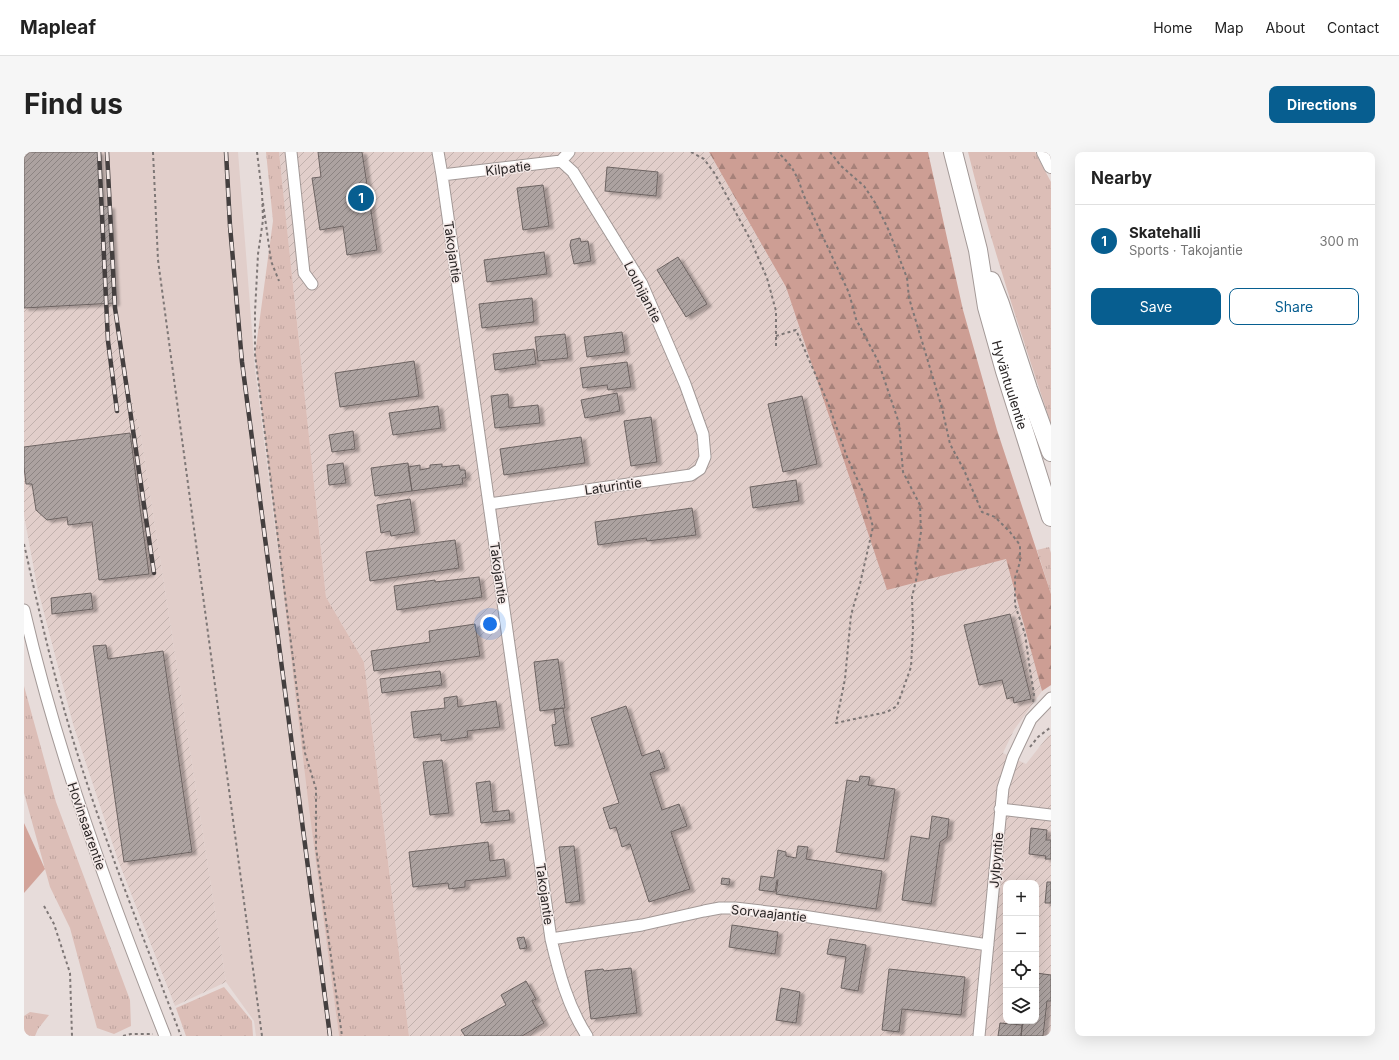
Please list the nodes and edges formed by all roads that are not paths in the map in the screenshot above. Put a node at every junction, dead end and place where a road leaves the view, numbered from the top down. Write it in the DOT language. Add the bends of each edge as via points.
graph roads {
  1 [pos="291,152"];
  2 [pos="438,152"];
  3 [pos="569,152"];
  4 [pos="953,152"];
  5 [pos="1044,152"];
  6 [pos="561,161"];
  7 [pos="1051,166"];
  8 [pos="442,175"];
  9 [pos="978,250"];
  10 [pos="312,284"];
  11 [pos="703,434"];
  12 [pos="1051,452"];
  13 [pos="489,504"];
  14 [pos="1051,517"];
  15 [pos="24,610"];
  16 [pos="1051,698"];
  17 [pos="1000,809"];
  18 [pos="1051,815"];
  19 [pos="551,939"];
  20 [pos="988,945"];
  21 [pos="165,1035"];
  22 [pos="587,1036"];
  23 [pos="979,1036"];
  1 -- 10 [label="street" via="304,273"];
  2 -- 8 [label="street, Takojantie"];
  3 -- 6 [label="street"];
  4 -- 9 [label="highway, Hyväntuulentie"];
  5 -- 7 [label="street"];
  6 -- 8 [label="street, Kilpatie"];
  6 -- 11 [label="street, Louhijantie" via="573,172 642,284 685,384"];
  8 -- 13 [label="street, Takojantie"];
  9 -- 12 [label="highway, Hyväntuulentie" via="1000,304"];
  9 -- 14 [label="highway, Hyväntuulentie" via="987,308"];
  11 -- 13 [label="street, Laturintie" via="706,457 700,469 691,475"];
  13 -- 19 [label="street, Takojantie"];
  15 -- 21 [label="street, Hovinsaarentie" via="36,663 76,797"];
  16 -- 17 [label="street, Jylpyntie" via="1031,719 1022,736 1007,772"];
  17 -- 18 [label="street"];
  17 -- 20 [label="street, Jylpyntie"];
  19 -- 20 [label="street, Sorvaajantie" via="642,925 720,908 735,908"];
  19 -- 22 [label="street, Takojantie" via="558,971 570,1004"];
  20 -- 23 [label="street, Jylpyntie"];
}
